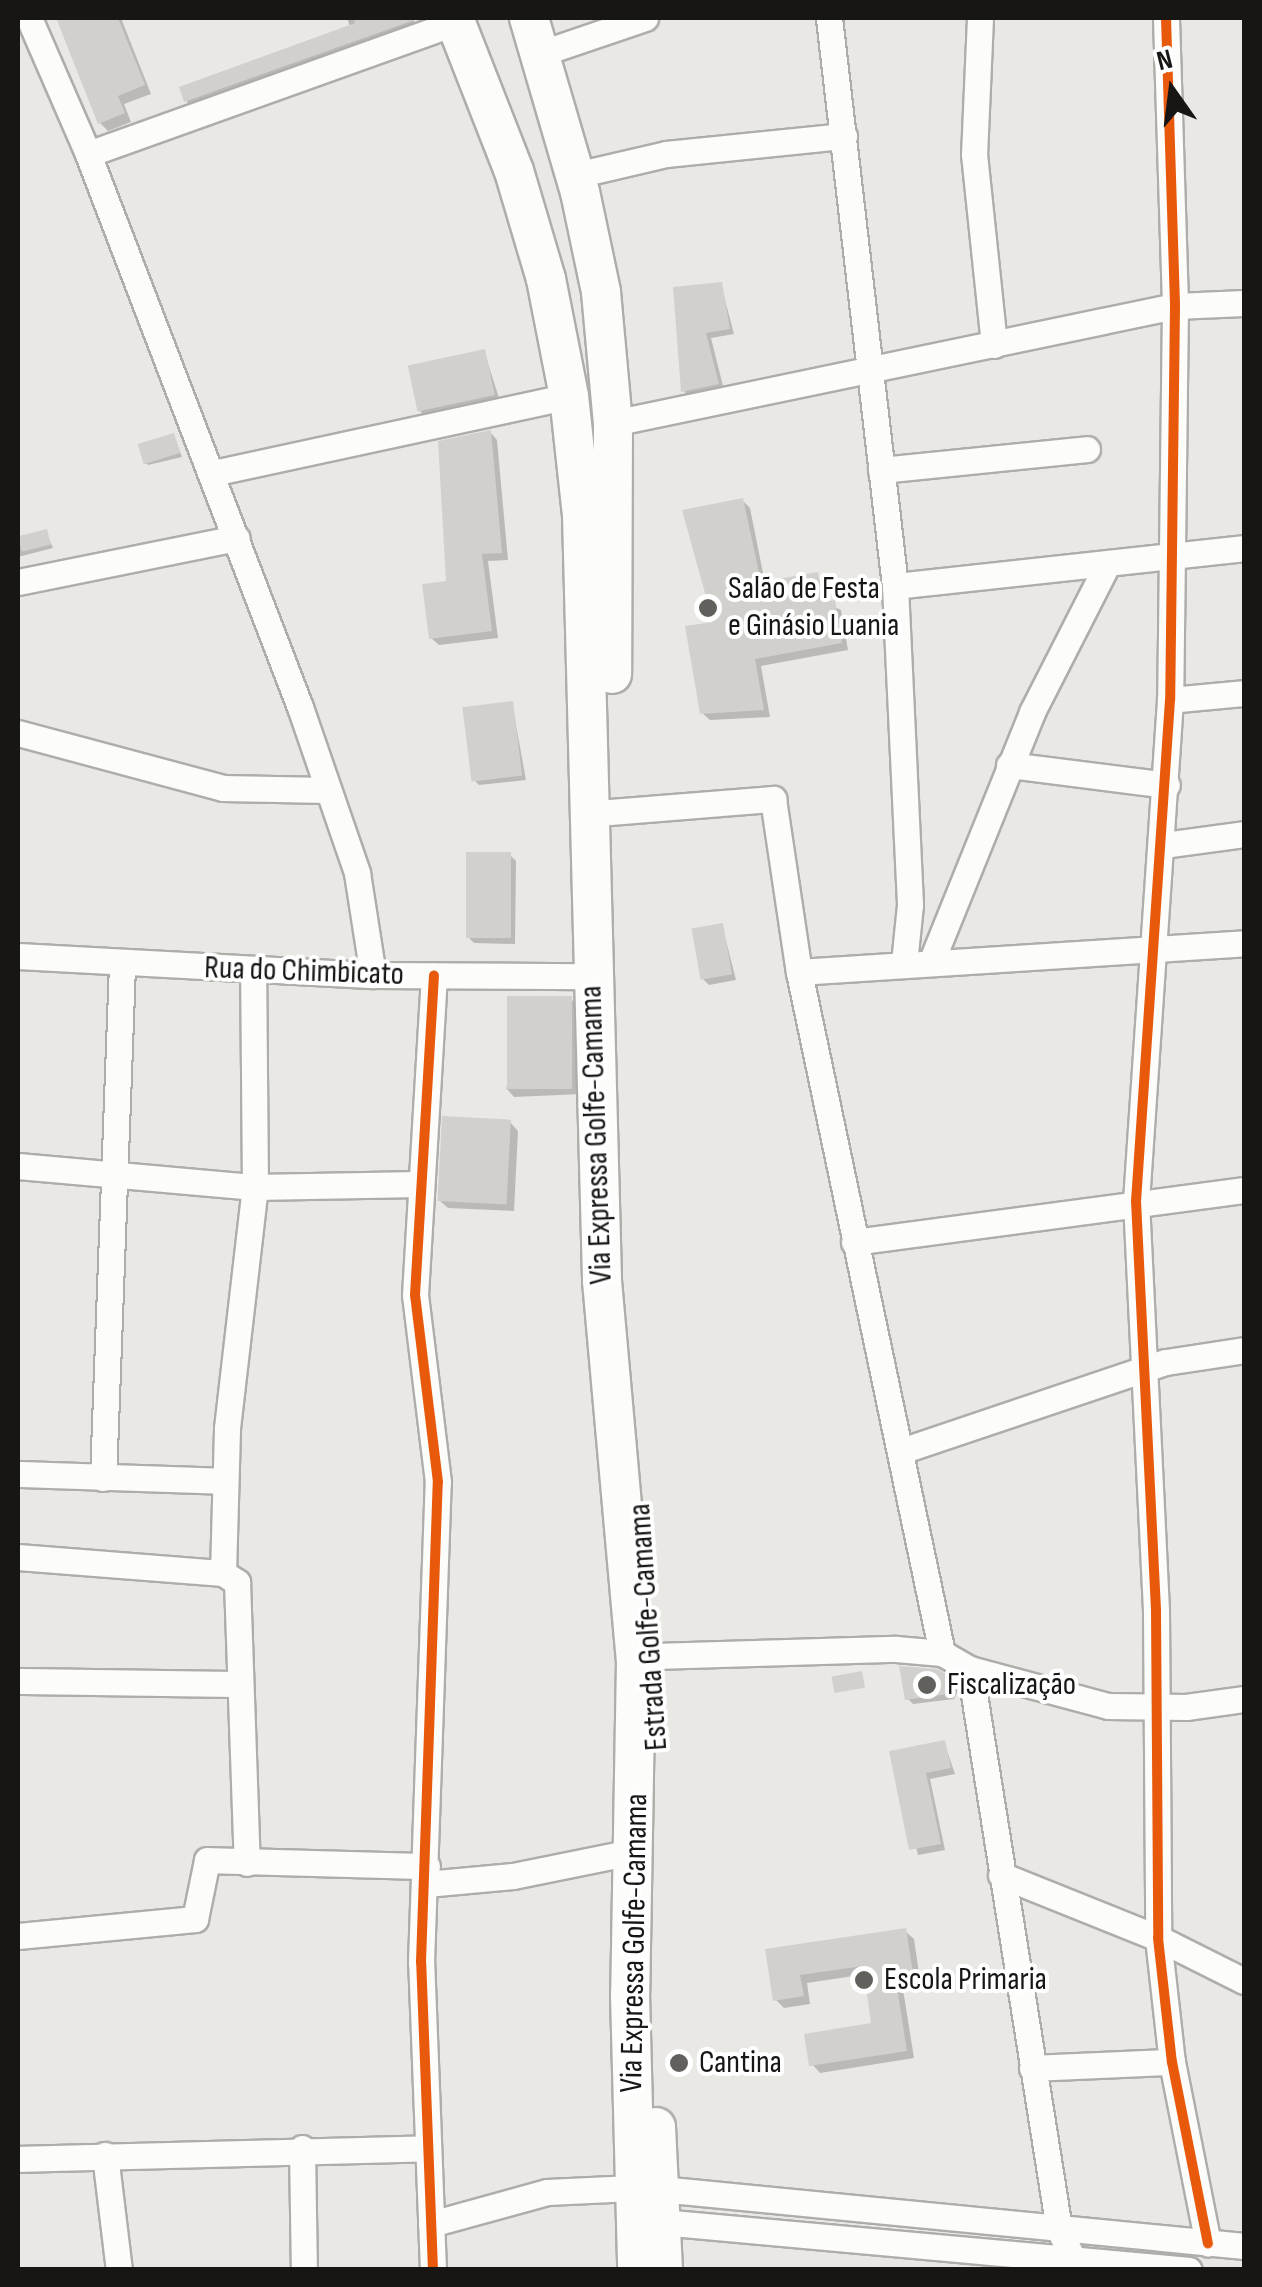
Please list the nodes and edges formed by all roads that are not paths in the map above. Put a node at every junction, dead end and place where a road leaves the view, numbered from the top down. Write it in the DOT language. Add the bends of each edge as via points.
graph roads {
  1 [pos="29,18"];
  2 [pos="529,18"];
  3 [pos="645,18"];
  4 [pos="829,18"];
  5 [pos="980,18"];
  6 [pos="1166,18"];
  7 [pos="455,20"];
  8 [pos="542,53"];
  9 [pos="844,136"];
  10 [pos="88,154"];
  11 [pos="576,175"];
  12 [pos="1244,303"];
  13 [pos="1175,306"];
  14 [pos="994,345"];
  15 [pos="868,372"];
  16 [pos="570,396"];
  17 [pos="613,422"];
  18 [pos="1086,449"];
  19 [pos="881,470"];
  20 [pos="213,473"];
  21 [pos="237,538"];
  22 [pos="1244,548"];
  23 [pos="1167,557"];
  24 [pos="1108,563"];
  25 [pos="18,582"];
  26 [pos="896,586"];
  27 [pos="1244,693"];
  28 [pos="1170,700"];
  29 [pos="18,733"];
  30 [pos="1009,765"];
  31 [pos="1167,785"];
  32 [pos="328,790"];
  33 [pos="610,812"];
  34 [pos="1244,834"];
  35 [pos="1164,845"];
  36 [pos="1244,942"];
  37 [pos="1158,948"];
  38 [pos="18,956"];
  39 [pos="932,960"];
  40 [pos="904,964"];
  41 [pos="122,965"];
  42 [pos="253,970"];
  43 [pos="799,972"];
  44 [pos="373,975"];
  45 [pos="434,976"];
  46 [pos="590,976"];
  47 [pos="611,1046"];
  48 [pos="18,1166"];
  49 [pos="112,1176"];
  50 [pos="420,1184"];
  51 [pos="255,1187"];
  52 [pos="1244,1190"];
  53 [pos="1136,1201"];
  54 [pos="854,1242"];
  55 [pos="1244,1350"];
  56 [pos="1146,1372"];
  57 [pos="904,1450"];
  58 [pos="18,1474"];
  59 [pos="103,1478"];
  60 [pos="224,1480"];
  61 [pos="18,1557"];
  62 [pos="223,1573"];
  63 [pos="942,1652"];
  64 [pos="654,1656"];
  65 [pos="970,1669"];
  66 [pos="18,1681"];
  67 [pos="239,1684"];
  68 [pos="1244,1699"];
  69 [pos="1155,1707"];
  70 [pos="636,1851"];
  71 [pos="247,1863"];
  72 [pos="427,1875"];
  73 [pos="1001,1875"];
  74 [pos="18,1936"];
  75 [pos="1158,1938"];
  76 [pos="1244,1981"];
  77 [pos="1172,2062"];
  78 [pos="1032,2068"];
  79 [pos="302,2148"];
  80 [pos="426,2148"];
  81 [pos="105,2155"];
  82 [pos="18,2159"];
  83 [pos="652,2200"];
  84 [pos="431,2224"];
  85 [pos="1059,2228"];
  86 [pos="1208,2243"];
  87 [pos="1244,2246"];
  88 [pos="1078,2265"];
  89 [pos="119,2270"];
  90 [pos="304,2270"];
  91 [pos="433,2270"];
  92 [pos="636,2270"];
  93 [pos="663,2270"];
  94 [pos="1189,2270"];
  1 -- 10 [label="street"];
  2 -- 8 [label="highway, Via Expressa Golfe-Camama"];
  3 -- 8 [label="street"];
  4 -- 9 [label="street"];
  5 -- 14 [label="street" via="974,154"];
  6 -- 13 [label="street"];
  7 -- 10 [label="street"];
  7 -- 16 [label="highway, Via Expressa Golfe-Camama" via="531,224"];
  8 -- 11 [label="highway, Via Expressa Golfe-Camama"];
  9 -- 11 [label="street" via="666,154"];
  9 -- 15 [label="street"];
  10 -- 20 [label="street"];
  11 -- 17 [label="highway, Via Expressa Golfe-Camama" via="600,292"];
  12 -- 13 [label="street"];
  13 -- 14 [label="street"];
  13 -- 23 [label="street"];
  14 -- 15 [label="street"];
  15 -- 17 [label="street"];
  15 -- 19 [label="street"];
  16 -- 20 [label="street"];
  16 -- 46 [label="highway, Via Expressa Golfe-Camama" via="588,641"];
  17 -- 33 [label="highway, Via Expressa Golfe-Camama"];
  18 -- 19 [label="street"];
  19 -- 26 [label="street"];
  20 -- 21 [label="street"];
  21 -- 25 [label="street"];
  21 -- 32 [label="street"];
  22 -- 23 [label="street"];
  23 -- 24 [label="street"];
  23 -- 28 [label="street"];
  24 -- 26 [label="street"];
  24 -- 30 [label="street"];
  26 -- 40 [label="street" via="909,889"];
  27 -- 28 [label="street"];
  28 -- 31 [label="street"];
  29 -- 32 [label="street" via="223,788"];
  30 -- 31 [label="street"];
  30 -- 39 [label="street"];
  31 -- 35 [label="street"];
  32 -- 44 [label="street" via="357,873"];
  33 -- 43 [label="street" via="773,799"];
  33 -- 47 [label="highway, Via Expressa Golfe-Camama"];
  34 -- 35 [label="street"];
  35 -- 37 [label="street"];
  36 -- 37 [label="street"];
  37 -- 39 [label="street"];
  37 -- 53 [label="street"];
  38 -- 41 [label="street, Rua do Chimbicato"];
  39 -- 40 [label="street"];
  40 -- 43 [label="street"];
  41 -- 42 [label="street, Rua do Chimbicato"];
  41 -- 49 [label="street"];
  42 -- 44 [label="street, Rua do Chimbicato"];
  42 -- 51 [label="street"];
  43 -- 54 [label="street"];
  44 -- 45 [label="street, Rua do Chimbicato"];
  45 -- 46 [label="street, Rua do Chimbicato"];
  45 -- 50 [label="street"];
  46 -- 70 [label="highway, Via Expressa Golfe-Camama" via="602,1281 636,1661"];
  47 -- 64 [label="highway, Estrada Golfe-Camama" via="618,1240"];
  48 -- 49 [label="street"];
  49 -- 51 [label="street"];
  49 -- 59 [label="street"];
  50 -- 51 [label="street"];
  50 -- 72 [label="street" via="415,1295 438,1482"];
  51 -- 60 [label="street"];
  52 -- 53 [label="street"];
  53 -- 54 [label="street"];
  53 -- 56 [label="street"];
  54 -- 57 [label="street"];
  55 -- 56 [label="street"];
  56 -- 57 [label="street"];
  56 -- 69 [label="street"];
  57 -- 63 [label="street"];
  58 -- 59 [label="street"];
  59 -- 60 [label="street"];
  60 -- 62 [label="street"];
  61 -- 62 [label="street"];
  62 -- 67 [label="street" via="237,1582"];
  63 -- 64 [label="street"];
  63 -- 65 [label="street"];
  64 -- 83 [label="highway, Estrada Golfe-Camama"];
  65 -- 69 [label="street" via="1108,1706"];
  65 -- 73 [label="street"];
  66 -- 67 [label="street"];
  67 -- 71 [label="street"];
  68 -- 69 [label="street"];
  69 -- 75 [label="street"];
  70 -- 72 [label="street" via="513,1876"];
  70 -- 83 [label="highway, Via Expressa Golfe-Camama"];
  71 -- 72 [label="street"];
  71 -- 74 [label="street" via="204,1862 192,1920"];
  72 -- 80 [label="street"];
  73 -- 75 [label="street"];
  73 -- 78 [label="street"];
  75 -- 76 [label="street"];
  75 -- 77 [label="street"];
  77 -- 78 [label="street"];
  77 -- 86 [label="street"];
  78 -- 85 [label="street"];
  79 -- 80 [label="street"];
  79 -- 81 [label="street"];
  79 -- 90 [label="street"];
  80 -- 84 [label="street"];
  81 -- 82 [label="street"];
  81 -- 89 [label="street"];
  83 -- 84 [label="street" via="547,2192"];
  83 -- 85 [label="street"];
  83 -- 88 [label="street"];
  83 -- 92 [label="highway, Via Expressa Golfe-Camama"];
  83 -- 93 [label="highway, Estrada Golfe-Camama"];
  84 -- 91 [label="street"];
  85 -- 86 [label="street"];
  85 -- 88 [label="street"];
  86 -- 87 [label="street"];
  88 -- 94 [label="street"];
}
